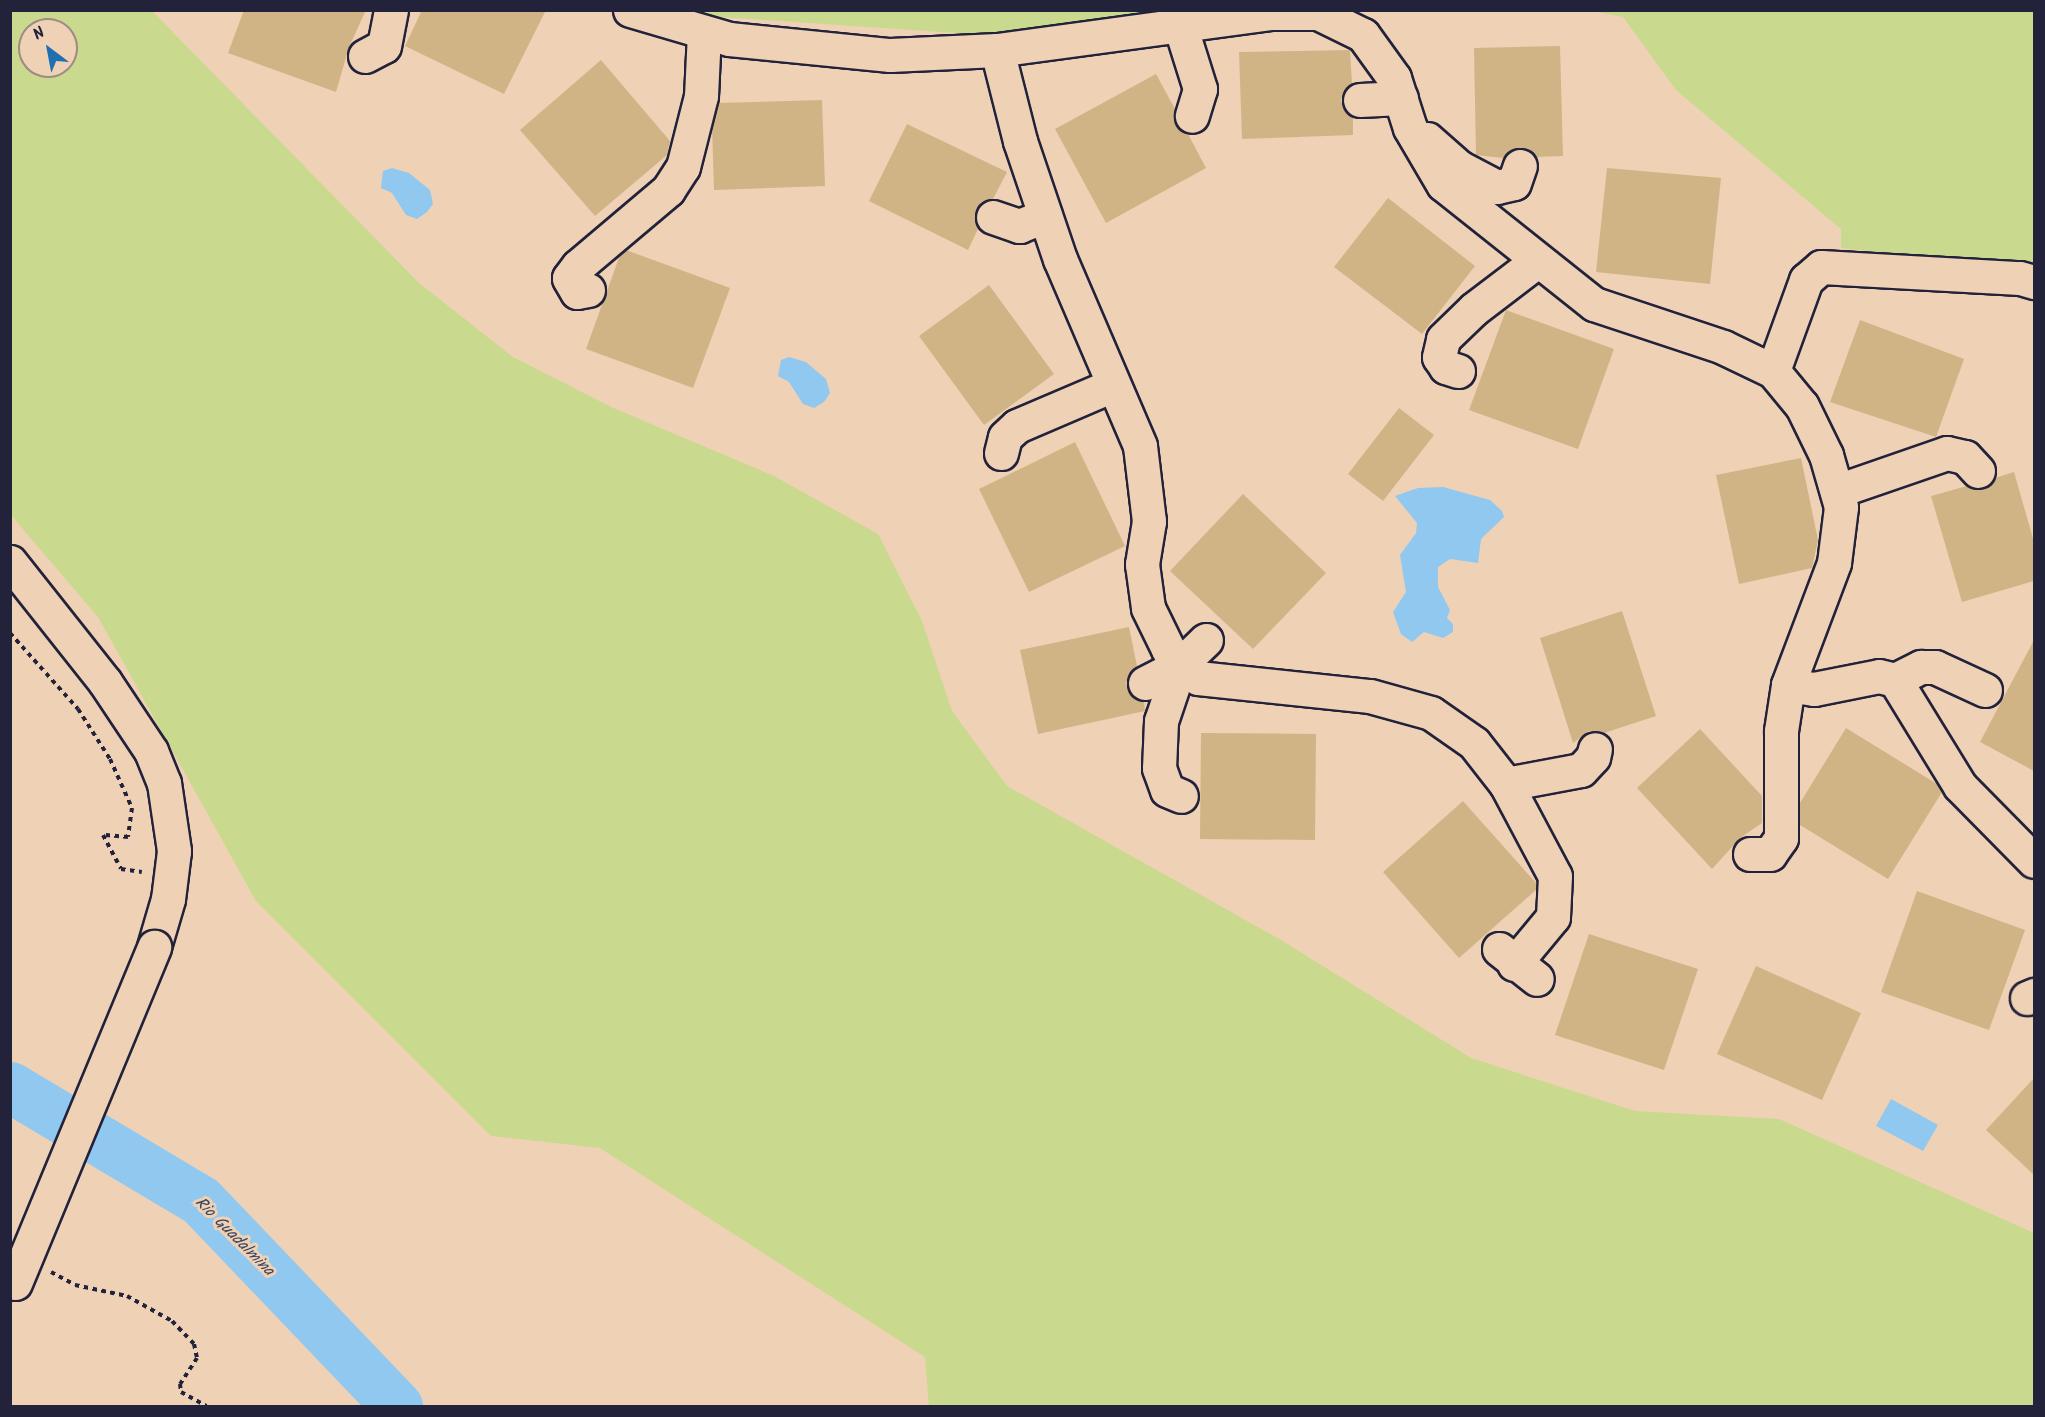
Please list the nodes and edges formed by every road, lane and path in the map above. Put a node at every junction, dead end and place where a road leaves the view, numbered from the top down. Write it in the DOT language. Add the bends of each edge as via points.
graph roads {
  1 [pos="630,10"];
  2 [pos="395,16"];
  3 [pos="1180,25"];
  4 [pos="704,32"];
  5 [pos="997,50"];
  6 [pos="365,56"];
  7 [pos="1401,98"];
  8 [pos="1360,100"];
  9 [pos="1192,116"];
  10 [pos="1410,128"];
  11 [pos="1520,166"];
  12 [pos="1045,216"];
  13 [pos="993,218"];
  14 [pos="1537,261"];
  15 [pos="2034,282"];
  16 [pos="588,290"];
  17 [pos="1458,371"];
  18 [pos="1773,371"];
  19 [pos="1113,386"];
  20 [pos="1010,432"];
  21 [pos="1978,471"];
  22 [pos="1837,491"];
  23 [pos="10,562"];
  24 [pos="10,633"];
  25 [pos="1206,640"];
  26 [pos="1180,665"];
  27 [pos="1895,680"];
  28 [pos="1145,683"];
  29 [pos="1788,685"];
  30 [pos="1985,690"];
  31 [pos="1595,749"];
  32 [pos="1506,784"];
  33 [pos="1181,796"];
  34 [pos="1750,854"];
  35 [pos="2034,861"];
  36 [pos="144,881"];
  37 [pos="1516,964"];
  38 [pos="47,1270"];
  39 [pos="13,1288"];
  40 [pos="206,1407"];
  1 -- 4 [label="street"];
  2 -- 6 [label="street" via="384,46"];
  3 -- 5 [label="street"];
  3 -- 7 [label="street" via="1269,13 1318,14 1363,34 1394,78"];
  3 -- 9 [label="street" via="1200,89"];
  4 -- 5 [label="street" via="729,39 890,55"];
  4 -- 16 [label="street" via="696,158 668,190 634,209 568,278 577,292"];
  5 -- 12 [label="street" via="1020,141"];
  7 -- 8 [label="street"];
  7 -- 10 [label="street"];
  10 -- 11 [label="street" via="1459,167 1497,187 1514,183"];
  10 -- 14 [label="street" via="1443,184"];
  12 -- 13 [label="street" via="1019,226"];
  12 -- 19 [label="street"];
  14 -- 17 [label="street" via="1452,322 1438,350 1446,367"];
  14 -- 18 [label="street" via="1594,304 1665,314"];
  15 -- 18 [label="street" via="2020,278 1821,267 1806,280"];
  18 -- 22 [label="street" via="1802,406 1826,455"];
  19 -- 20 [label="street"];
  19 -- 26 [label="street" via="1140,446 1149,521 1142,564 1148,608"];
  21 -- 22 [label="street" via="1965,457 1947,453"];
  22 -- 29 [label="street" via="1841,507 1834,563"];
  23 -- 39 [label="street, bridge" via="151,751 164,783 174,851 168,899 154,947"];
  24 -- 36 [label="path" via="78,709 110,759 132,808 128,837 103,835 121,869 144,872"];
  25 -- 26 [label="street"];
  26 -- 28 [label="street"];
  26 -- 32 [label="street" via="1198,678 1370,696 1431,713 1474,743"];
  26 -- 33 [label="street" via="1161,721 1159,744 1164,785"];
  27 -- 29 [label="street" via="1879,676 1814,689"];
  27 -- 30 [label="street" via="1921,668 1935,667"];
  27 -- 35 [label="street" via="1960,786"];
  29 -- 34 [label="street" via="1781,731 1781,838 1770,854"];
  31 -- 32 [label="street" via="1581,770"];
  32 -- 37 [label="street" via="1548,856 1557,896 1552,916"];
  38 -- 40 [label="path" via="75,1284 128,1296 172,1320 194,1344 197,1358 180,1384 180,1392"];
}
